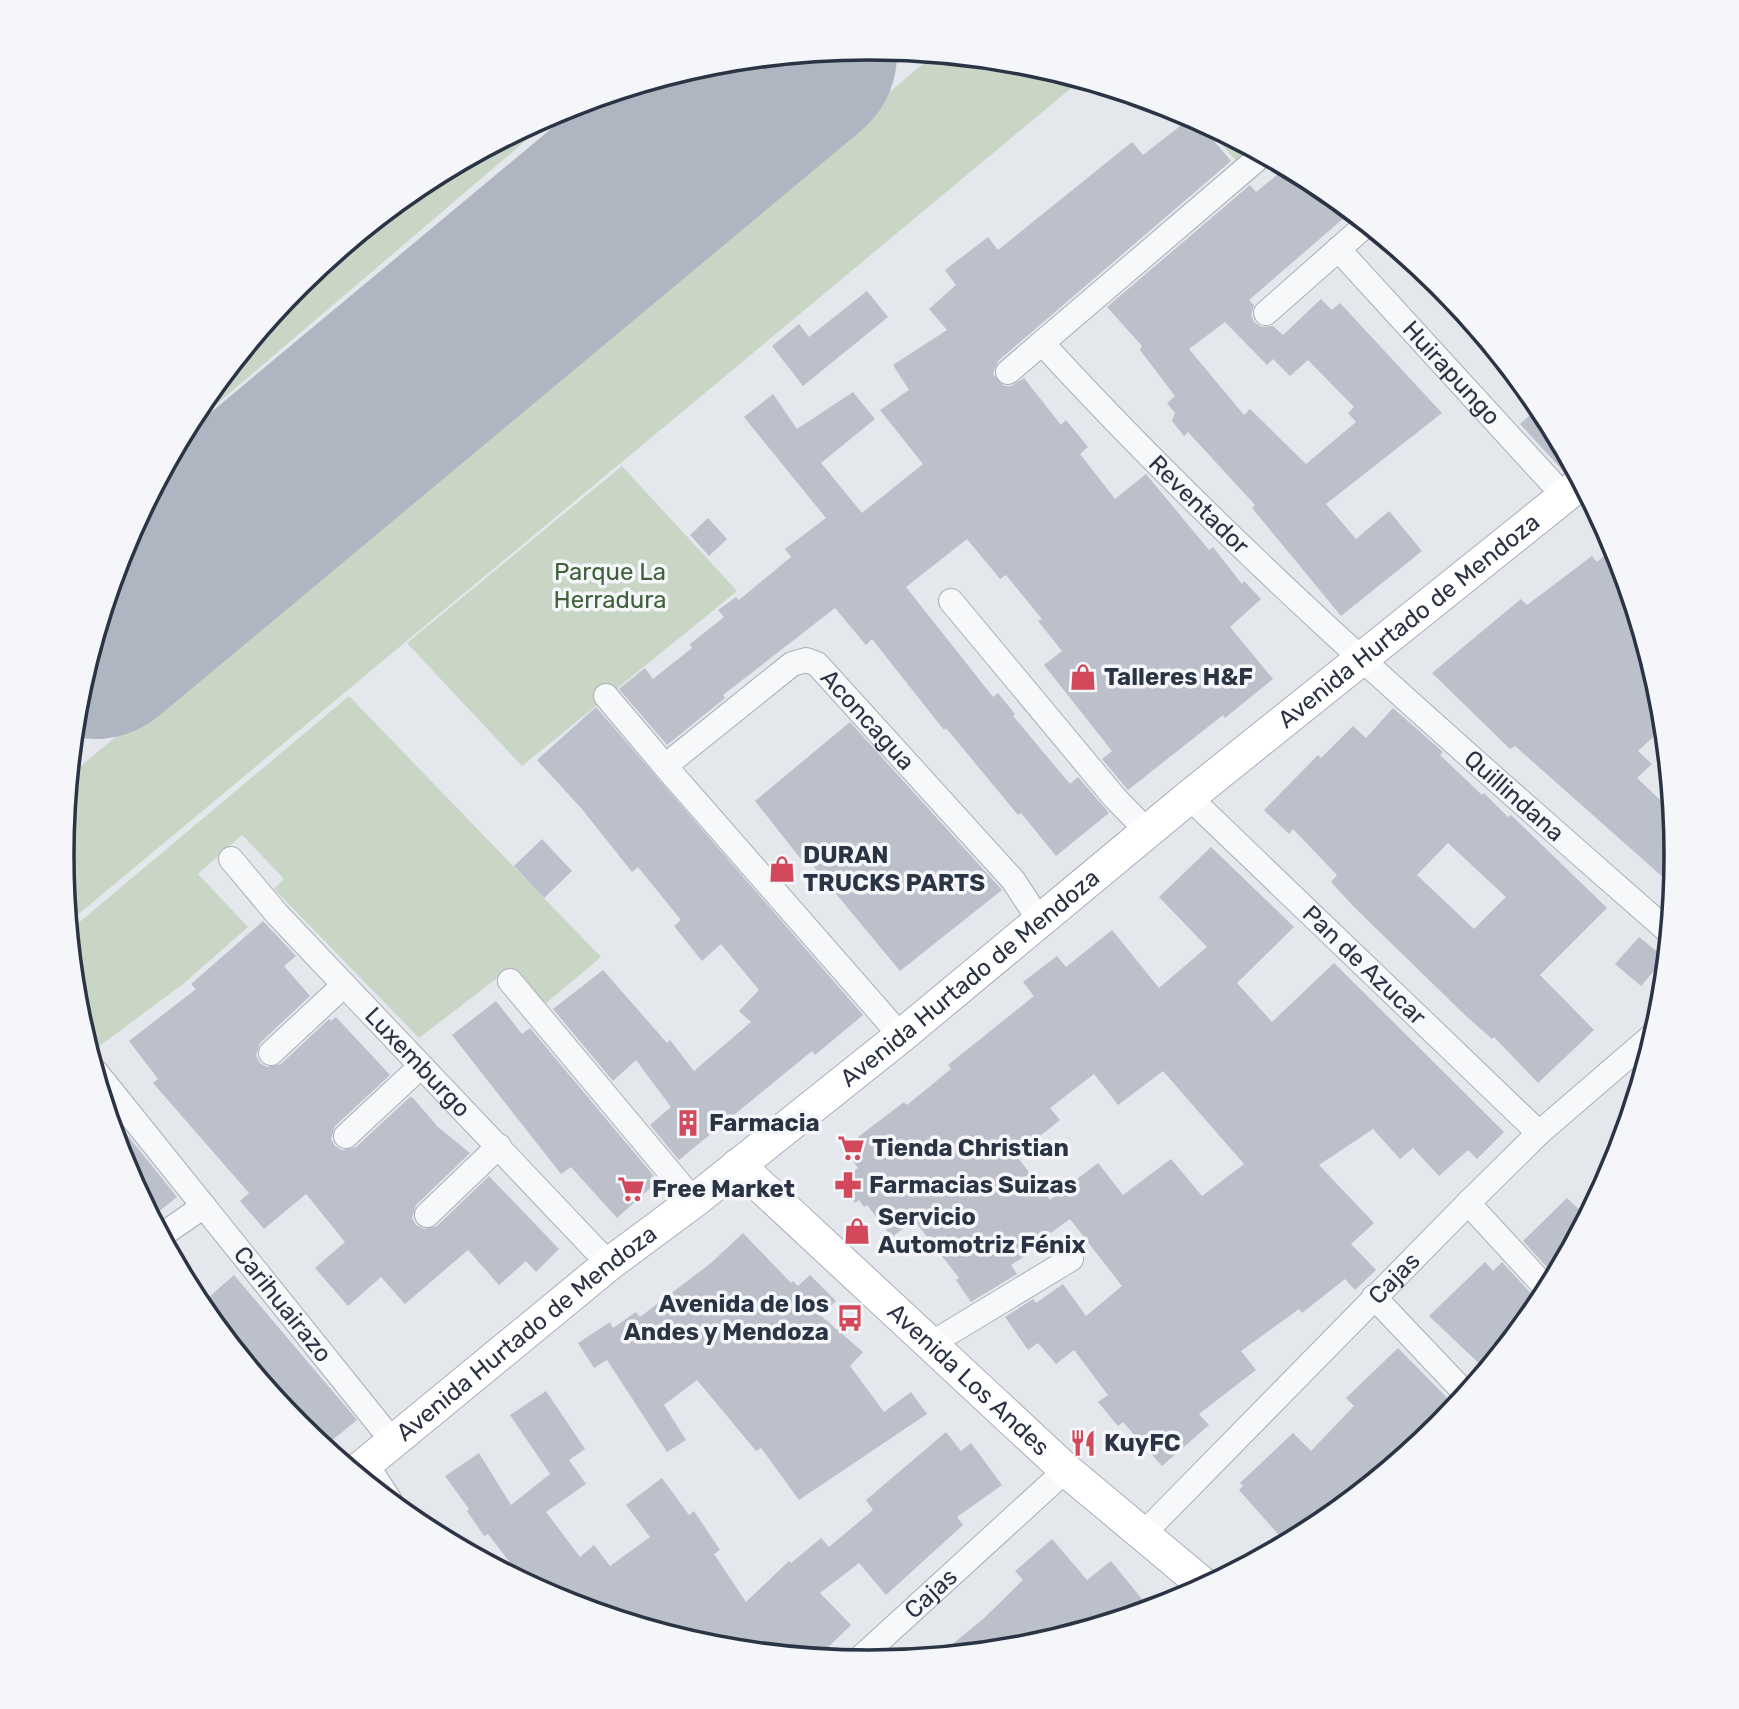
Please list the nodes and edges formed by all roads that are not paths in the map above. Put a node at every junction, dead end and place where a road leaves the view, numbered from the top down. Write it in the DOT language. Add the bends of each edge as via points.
graph roads {
  1 [pos="1257,160"];
  2 [pos="1360,230"];
  3 [pos="1338,249"];
  4 [pos="1266,313"];
  5 [pos="1043,344"];
  6 [pos="1008,372"];
  7 [pos="1573,489"];
  8 [pos="951,601"];
  9 [pos="1359,660"];
  10 [pos="606,696"];
  11 [pos="665,766"];
  12 [pos="1189,797"];
  13 [pos="1147,831"];
  14 [pos="231,859"];
  15 [pos="1040,921"];
  16 [pos="1661,925"];
  17 [pos="510,981"];
  18 [pos="344,985"];
  19 [pos="901,1036"];
  20 [pos="1640,1046"];
  21 [pos="271,1053"];
  22 [pos="421,1067"];
  23 [pos="118,1112"];
  24 [pos="1539,1133"];
  25 [pos="346,1136"];
  26 [pos="499,1146"];
  27 [pos="738,1165"];
  28 [pos="694,1201"];
  29 [pos="1468,1203"];
  30 [pos="204,1206"];
  31 [pos="427,1215"];
  32 [pos="169,1230"];
  33 [pos="1071,1259"];
  34 [pos="609,1264"];
  35 [pos="1540,1281"];
  36 [pos="1374,1297"];
  37 [pos="929,1345"];
  38 [pos="1459,1387"];
  39 [pos="394,1443"];
  40 [pos="363,1466"];
  41 [pos="1066,1469"];
  42 [pos="1144,1533"];
  43 [pos="1197,1579"];
  44 [pos="869,1650"];
  1 -- 5 [label="street"];
  2 -- 3 [label="street"];
  3 -- 4 [label="street"];
  3 -- 7 [label="street, Huirapungo"];
  5 -- 6 [label="street"];
  5 -- 9 [label="street, Reventador"];
  7 -- 9 [label="main road, Avenida Hurtado de Mendoza"];
  8 -- 13 [label="street"];
  9 -- 12 [label="main road, Avenida Hurtado de Mendoza"];
  9 -- 16 [label="street, Quillindana"];
  10 -- 11 [label="street"];
  11 -- 15 [label="street, Aconcagua" via="792,664 806,660 817,664 1013,880"];
  11 -- 19 [label="street"];
  12 -- 13 [label="main road, Avenida Hurtado de Mendoza"];
  12 -- 24 [label="street, Pan de Azucar"];
  13 -- 15 [label="main road, Avenida Hurtado de Mendoza"];
  14 -- 18 [label="street, Luxemburgo"];
  15 -- 19 [label="main road, Avenida Hurtado de Mendoza"];
  17 -- 28 [label="street"];
  18 -- 21 [label="street"];
  18 -- 22 [label="street, Luxemburgo"];
  19 -- 27 [label="main road, Avenida Hurtado de Mendoza"];
  20 -- 24 [label="street, Cajas"];
  22 -- 25 [label="street"];
  22 -- 26 [label="street, Luxemburgo"];
  23 -- 30 [label="street, Carihuairazo"];
  24 -- 29 [label="street, Cajas"];
  26 -- 31 [label="street"];
  26 -- 34 [label="street, Luxemburgo"];
  27 -- 28 [label="main road, Avenida Hurtado de Mendoza"];
  27 -- 37 [label="main road, Avenida Los Andes"];
  28 -- 34 [label="main road, Avenida Hurtado de Mendoza"];
  29 -- 35 [label="street"];
  29 -- 36 [label="street, Cajas"];
  30 -- 32 [label="street"];
  30 -- 39 [label="street, Carihuairazo"];
  33 -- 37 [label="street"];
  34 -- 39 [label="main road, Avenida Hurtado de Mendoza"];
  36 -- 38 [label="street"];
  36 -- 42 [label="street, Cajas"];
  37 -- 41 [label="main road, Avenida Los Andes"];
  39 -- 40 [label="main road, Avenida Hurtado de Mendoza"];
  41 -- 42 [label="main road, Avenida Los Andes"];
  41 -- 44 [label="street, Cajas"];
  42 -- 43 [label="main road, Avenida Los Andes"];
}
